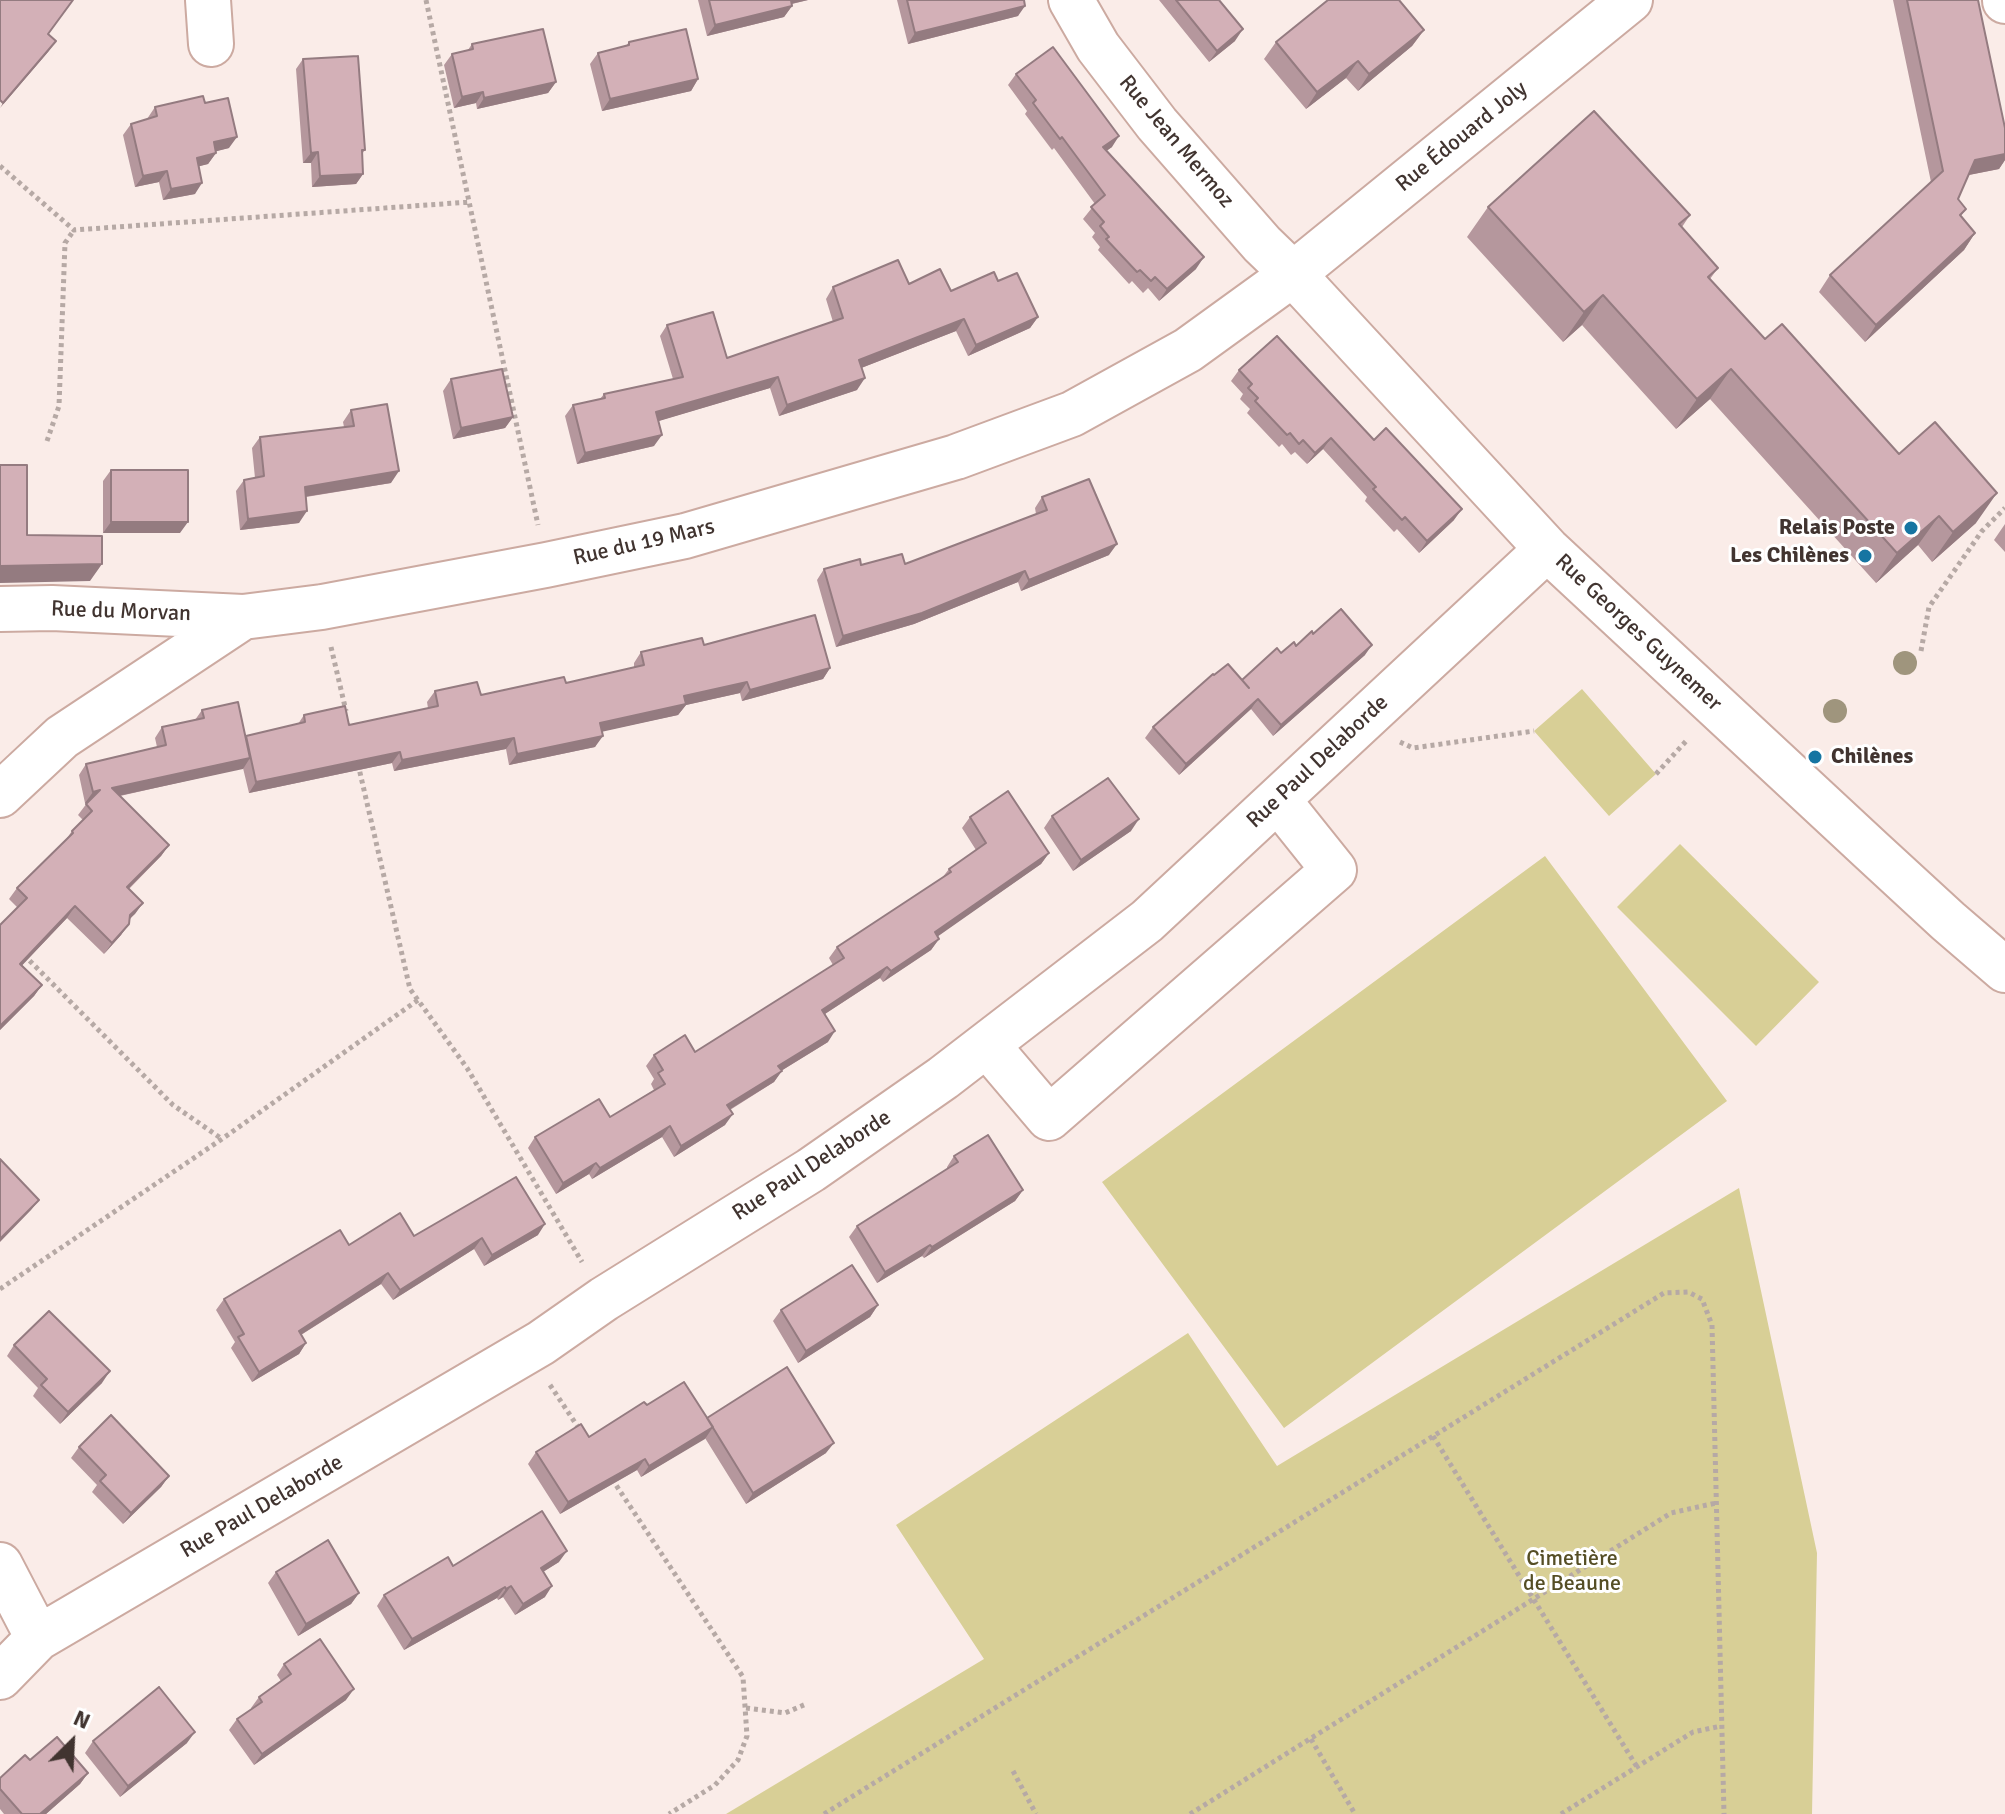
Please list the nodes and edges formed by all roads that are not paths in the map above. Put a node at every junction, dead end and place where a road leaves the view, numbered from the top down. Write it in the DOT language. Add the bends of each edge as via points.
graph roads {
  1 [pos="208,0"];
  2 [pos="1071,0"];
  3 [pos="1630,0"];
  4 [pos="211,44"];
  5 [pos="1293,274"];
  6 [pos="1547,549"];
  7 [pos="0,609"];
  8 [pos="243,617"];
  9 [pos="0,795"];
  10 [pos="1278,800"];
  11 [pos="2005,970"];
  12 [pos="987,1045"];
  13 [pos="0,1565"];
  14 [pos="38,1638"];
  15 [pos="0,1677"];
  1 -- 4 [label="street"];
  2 -- 5 [label="street, Rue Jean Mermoz" via="1098,47 1157,124"];
  3 -- 5 [label="street, Rue Édouard Joly"];
  5 -- 6 [label="street, Rue Georges Guynemer"];
  5 -- 8 [label="street, Rue du 19 Mars" via="1188,350 1072,414 956,457 685,536 322,607"];
  6 -- 10 [label="street, Rue Paul Delaborde"];
  6 -- 11 [label="street, Rue Georges Guynemer"];
  7 -- 8 [label="street, Rue du Morvan"];
  8 -- 9 [label="street, Rue du 19 Mars" via="62,737"];
  10 -- 12 [label="street, Rue Paul Delaborde" via="1147,921"];
  10 -- 12 [label="street" via="1334,870 1049,1118"];
  12 -- 14 [label="street, Rue Paul Delaborde" via="811,1170 527,1351"];
  13 -- 14 [label="street"];
  14 -- 15 [label="street, Rue Paul Delaborde"];
}
